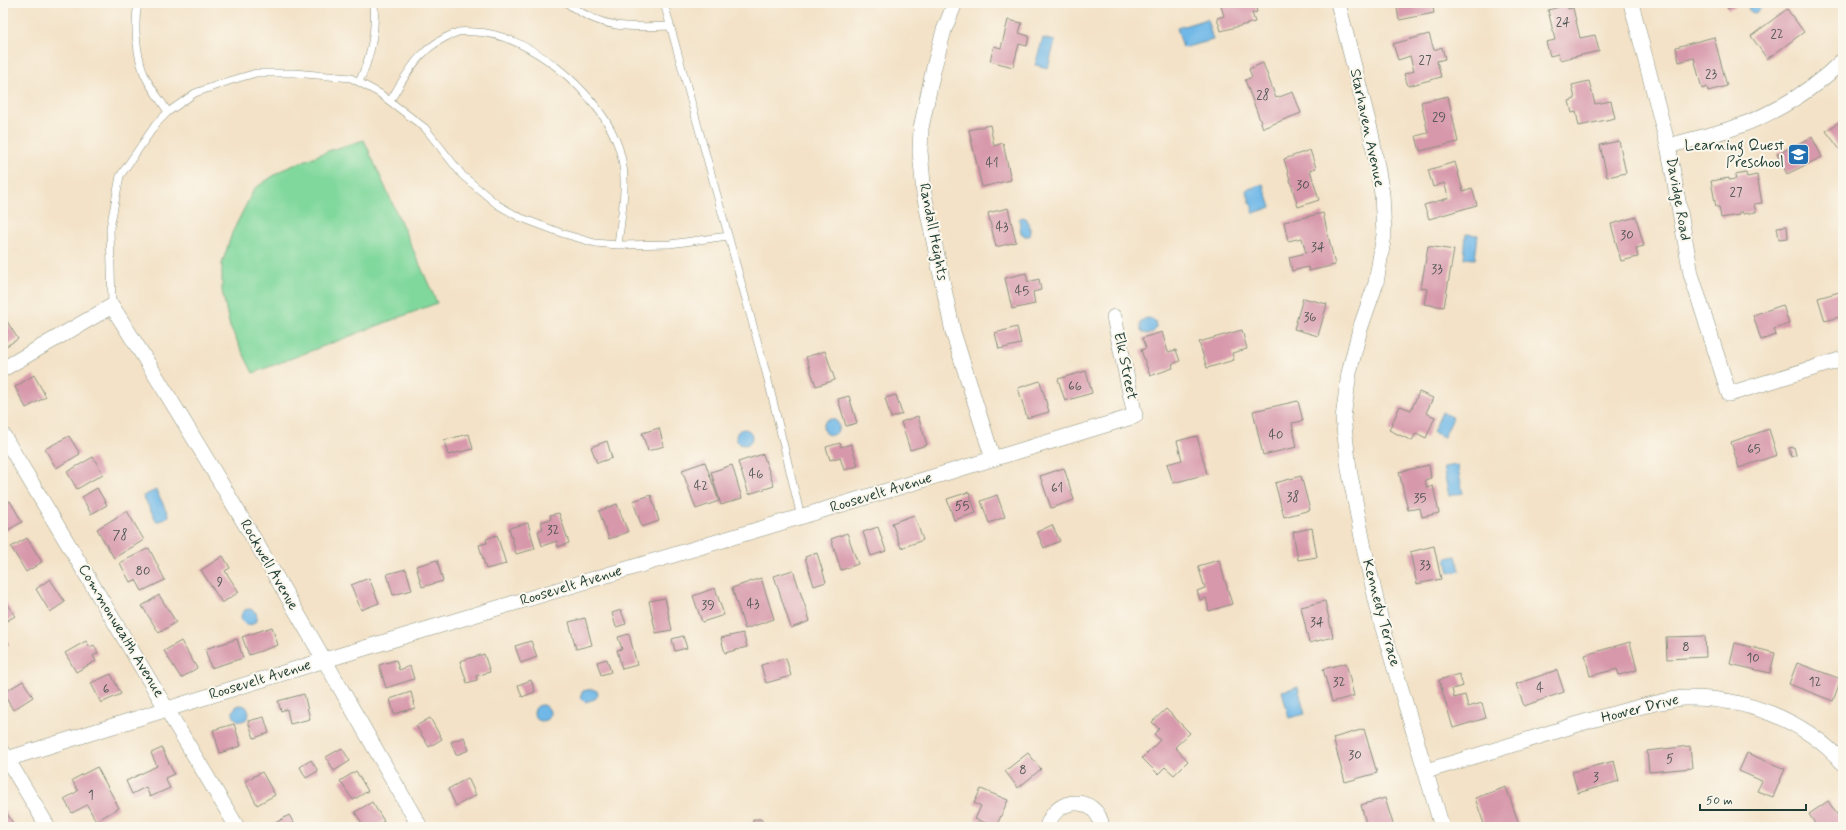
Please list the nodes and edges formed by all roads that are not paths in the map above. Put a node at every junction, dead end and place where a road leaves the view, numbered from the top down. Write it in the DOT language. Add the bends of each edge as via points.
graph roads {
  1 [pos="138,3"];
  2 [pos="374,3"];
  3 [pos="567,3"];
  4 [pos="664,3"];
  5 [pos="955,3"];
  6 [pos="1338,3"];
  7 [pos="1632,3"];
  8 [pos="670,26"];
  9 [pos="1843,60"];
  10 [pos="359,82"];
  11 [pos="390,101"];
  12 [pos="168,112"];
  13 [pos="1668,146"];
  14 [pos="728,236"];
  15 [pos="618,245"];
  16 [pos="112,306"];
  17 [pos="1114,317"];
  18 [pos="1843,359"];
  19 [pos="3,369"];
  20 [pos="1346,394"];
  21 [pos="1135,416"];
  22 [pos="3,435"];
  23 [pos="993,459"];
  24 [pos="802,517"];
  25 [pos="325,660"];
  26 [pos="168,708"];
  27 [pos="5,756"];
  28 [pos="1843,763"];
  29 [pos="1426,771"];
  30 [pos="48,827"];
  31 [pos="237,827"];
  32 [pos="420,827"];
  33 [pos="1047,827"];
  34 [pos="1102,827"];
  35 [pos="1442,827"];
  1 -- 12 [label="lane" via="138,44 143,72"];
  2 -- 10 [label="lane" via="374,38 367,65"];
  3 -- 8 [label="lane" via="604,24 635,28"];
  4 -- 8 [label="lane"];
  5 -- 23 [label="street, Randall Heights" via="944,30 934,67 921,128 920,151 923,187 953,332"];
  6 -- 20 [label="street, Starhaven Avenue" via="1371,133 1382,194 1384,235 1376,284 1360,329"];
  7 -- 13 [label="street, Davidge Road"];
  8 -- 14 [label="lane"];
  9 -- 13 [label="street" via="1803,94 1776,109 1743,125"];
  10 -- 11 [label="lane"];
  10 -- 12 [label="lane" via="351,78 294,73 256,73 195,93"];
  11 -- 15 [label="lane" via="425,128 463,176 498,205 520,217 564,234 595,243"];
  11 -- 15 [label="lane" via="414,61 436,43 460,32 483,32 513,41 534,53 554,66 579,88 600,110 616,138 624,170 625,197"];
  12 -- 16 [label="lane" via="156,124 120,176 110,228"];
  13 -- 18 [label="street, Davidge Road" via="1691,274 1729,394"];
  14 -- 15 [label="lane" via="670,244"];
  14 -- 24 [label="lane" via="767,376"];
  16 -- 19 [label="street"];
  16 -- 25 [label="street, Rockwell Avenue" via="171,398"];
  17 -- 21 [label="street, Elk Street"];
  20 -- 29 [label="street, Kennedy Terrace" via="1343,418 1349,469 1364,548 1382,625"];
  21 -- 23 [label="street, Roosevelt Avenue"];
  22 -- 26 [label="street, Commonwealth Avenue"];
  23 -- 24 [label="street, Roosevelt Avenue"];
  24 -- 25 [label="street, Roosevelt Avenue"];
  25 -- 26 [label="street, Roosevelt Avenue"];
  25 -- 32 [label="street, Rockwell Avenue"];
  26 -- 27 [label="street, Roosevelt Avenue"];
  26 -- 31 [label="street, Commonwealth Avenue"];
  27 -- 30 [label="street"];
  28 -- 29 [label="street, Hoover Drive" via="1818,739 1784,719 1724,700 1684,698 1631,708"];
  29 -- 35 [label="street, Kennedy Terrace"];
  33 -- 34 [label="street" via="1056,810 1072,803 1090,807 1097,813"];
}
